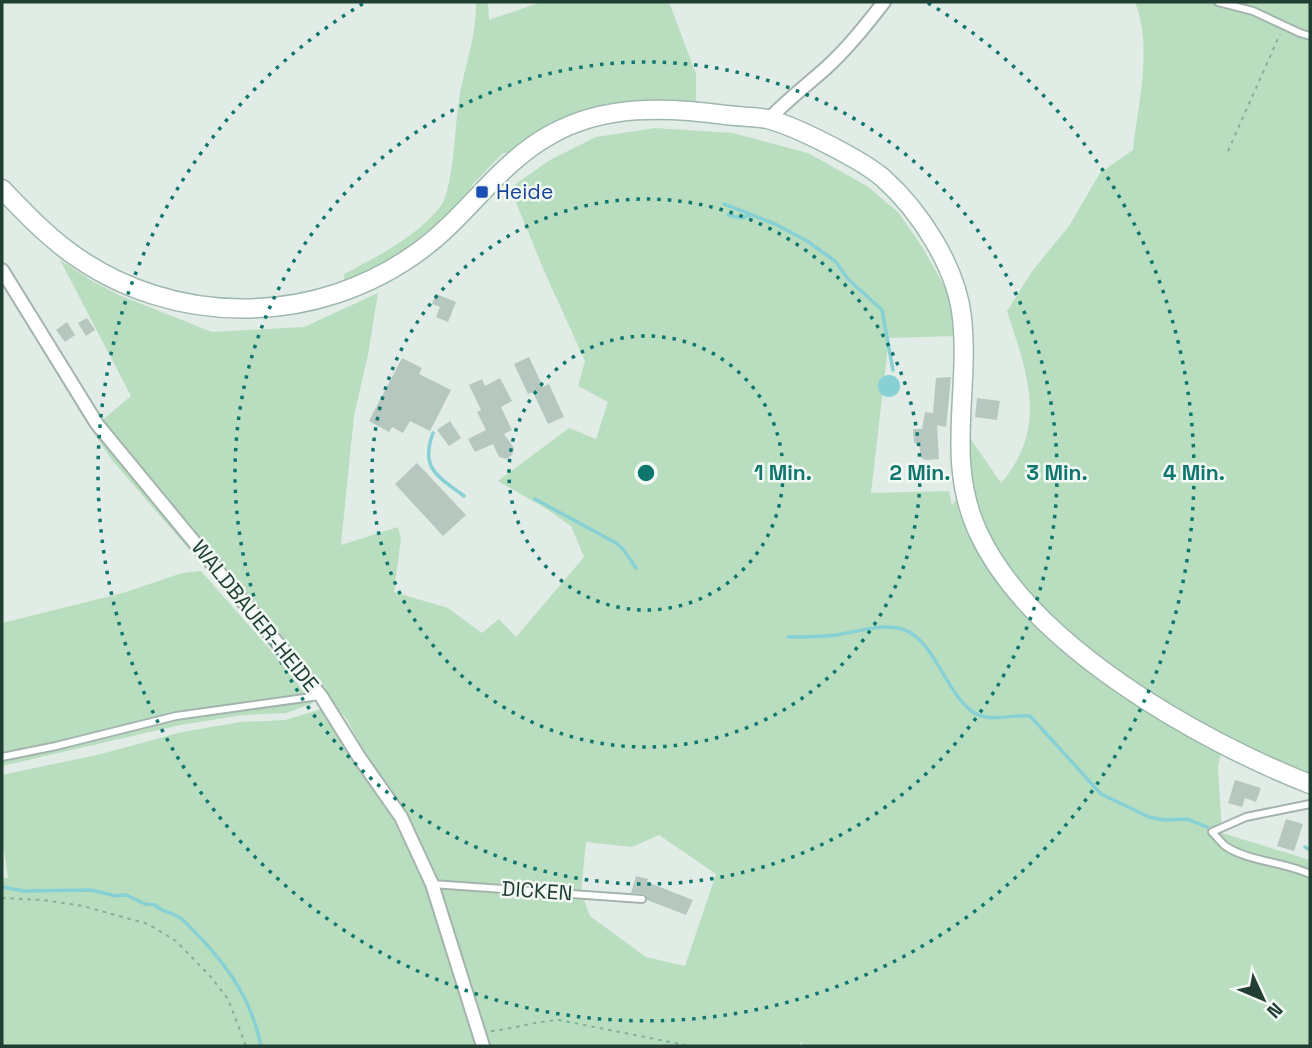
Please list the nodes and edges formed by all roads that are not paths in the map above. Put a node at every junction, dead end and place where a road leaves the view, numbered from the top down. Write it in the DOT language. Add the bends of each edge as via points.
graph roads {
  1 [pos="884,2"];
  2 [pos="1218,2"];
  3 [pos="1310,36"];
  4 [pos="769,119"];
  5 [pos="6,201"];
  6 [pos="2,270"];
  7 [pos="321,696"];
  8 [pos="2,757"];
  9 [pos="1310,784"];
  10 [pos="1310,804"];
  11 [pos="1310,874"];
  12 [pos="432,884"];
  13 [pos="642,899"];
  14 [pos="483,1046"];
  1 -- 4 [label="street" via="855,39"];
  2 -- 3 [label="lane" via="1253,11"];
  4 -- 5 [label="main road" via="648,109 621,111 568,126 528,149 427,245 392,270 339,294 268,309 210,308 137,290 68,251"];
  4 -- 9 [label="main road" via="815,138 882,177 933,237 956,288 962,316 959,468 966,502 1002,574 1045,621 1137,694 1222,745"];
  6 -- 7 [label="street, WALDBAUER-HEIDE" via="97,424"];
  7 -- 8 [label="lane, WALDBAUER-HEIDE" via="176,716"];
  7 -- 12 [label="street" via="401,817"];
  10 -- 11 [label="lane" via="1246,817 1213,832 1238,852"];
  12 -- 13 [label="lane, DICKEN"];
  12 -- 14 [label="street"];
}
